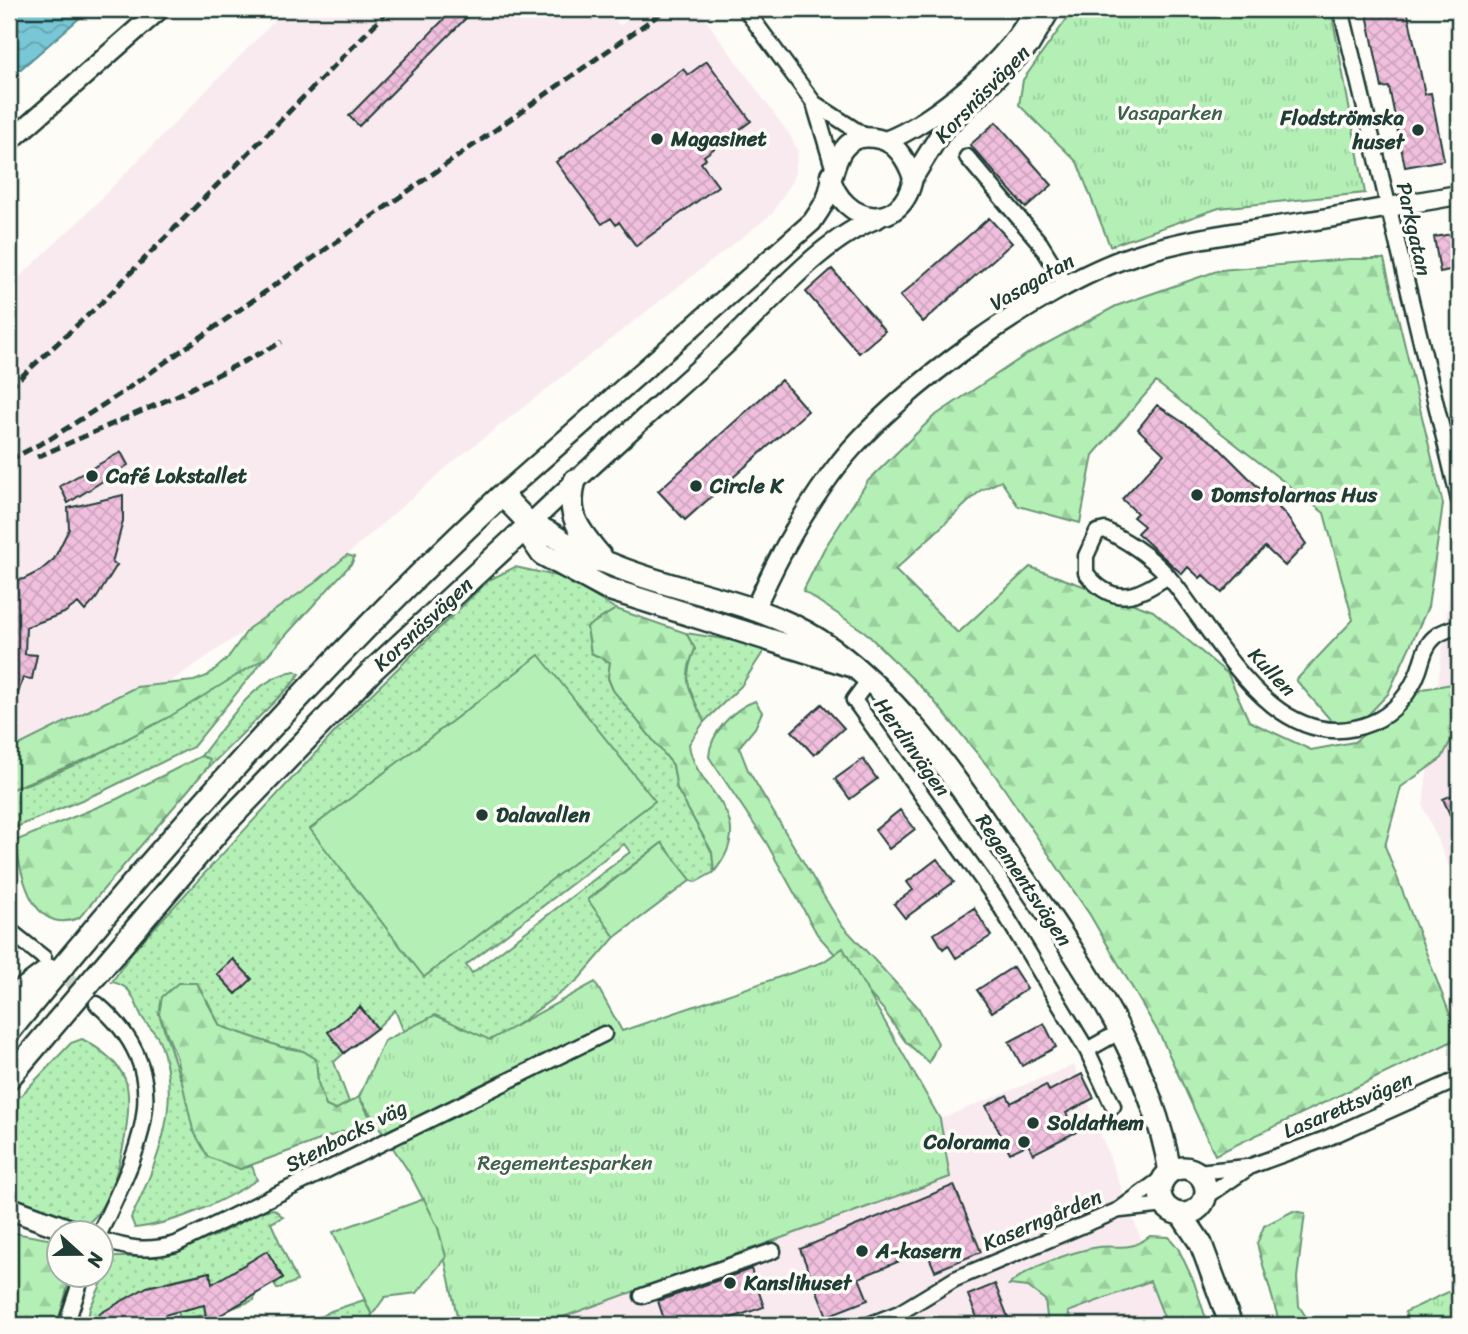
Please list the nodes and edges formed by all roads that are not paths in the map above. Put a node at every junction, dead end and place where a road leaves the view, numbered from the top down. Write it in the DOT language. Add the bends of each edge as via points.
graph roads {
  1 [pos="160,9"];
  2 [pos="745,9"];
  3 [pos="1033,9"];
  4 [pos="1051,9"];
  5 [pos="1341,9"];
  6 [pos="814,103"];
  7 [pos="877,140"];
  8 [pos="9,142"];
  9 [pos="967,157"];
  10 [pos="831,171"];
  11 [pos="913,178"];
  12 [pos="1459,195"];
  13 [pos="1388,209"];
  14 [pos="881,216"];
  15 [pos="1066,285"];
  16 [pos="575,480"];
  17 [pos="502,495"];
  18 [pos="1459,500"];
  19 [pos="530,524"];
  20 [pos="542,554"];
  21 [pos="606,562"];
  22 [pos="488,563"];
  23 [pos="1168,576"];
  24 [pos="751,621"];
  25 [pos="1459,626"];
  26 [pos="868,681"];
  27 [pos="9,930"];
  28 [pos="75,950"];
  29 [pos="44,958"];
  30 [pos="9,1000"];
  31 [pos="97,1004"];
  32 [pos="9,1032"];
  33 [pos="1119,1032"];
  34 [pos="604,1034"];
  35 [pos="1087,1050"];
  36 [pos="9,1078"];
  37 [pos="1459,1079"];
  38 [pos="1113,1105"];
  39 [pos="1251,1167"];
  40 [pos="1181,1172"];
  41 [pos="1204,1200"];
  42 [pos="9,1209"];
  43 [pos="1173,1209"];
  44 [pos="1119,1210"];
  45 [pos="107,1218"];
  46 [pos="46,1223"];
  47 [pos="1201,1244"];
  48 [pos="116,1245"];
  49 [pos="773,1251"];
  50 [pos="79,1288"];
  51 [pos="642,1296"];
  52 [pos="66,1325"];
  53 [pos="868,1325"];
  54 [pos="1231,1325"];
  1 -- 8 [label="street"];
  2 -- 6 [label="street"];
  3 -- 7 [label="street, Korsnäsvägen" via="1016,38 926,122"];
  4 -- 11 [label="street, Korsnäsvägen" via="1030,45 942,131"];
  5 -- 13 [label="street, Parkgatan"];
  6 -- 7 [label="street"];
  6 -- 10 [label="street"];
  7 -- 10 [label="street" via="845,147"];
  7 -- 11 [label="street" via="903,156"];
  9 -- 15 [label="street" via="1040,243"];
  10 -- 14 [label="street" via="834,189 843,203 863,215"];
  10 -- 17 [label="street, Korsnäsvägen" via="828,193 813,222"];
  11 -- 14 [label="street" via="902,204"];
  12 -- 13 [label="street, Vasagatan"];
  13 -- 15 [label="street, Vasagatan" via="1147,252"];
  13 -- 18 [label="street, Parkgatan"];
  14 -- 16 [label="street, Korsnäsvägen" via="835,241"];
  15 -- 24 [label="street, Vasagatan" via="999,326 924,383 864,437 804,513"];
  16 -- 19 [label="street, Korsnäsvägen"];
  16 -- 21 [label="main road" via="570,511 576,528"];
  17 -- 19 [label="main road"];
  17 -- 28 [label="main road, Korsnäsvägen" via="353,640"];
  19 -- 20 [label="main road" via="531,538"];
  19 -- 21 [label="main road, Regementsvägen" via="592,559"];
  19 -- 22 [label="main road, Korsnäsvägen"];
  20 -- 22 [label="main road" via="515,553"];
  20 -- 24 [label="main road, Regementsvägen" via="605,588"];
  21 -- 24 [label="main road, Regementsvägen"];
  22 -- 36 [label="main road, Korsnäsvägen" via="373,670 222,827"];
  23 -- 23 [label="street, Kullen" via="1105,530 1097,532 1086,556 1086,573 1114,595 1141,594"];
  23 -- 25 [label="street, Kullen" via="1268,702 1296,722 1318,728 1346,730 1372,723 1395,709 1412,688 1436,635"];
  24 -- 26 [label="main road, Regementsvägen" via="816,639"];
  26 -- 33 [label="main road, Regementsvägen" via="922,739 983,820 1070,946"];
  26 -- 35 [label="street, Herdinvägen" via="853,701 996,899"];
  27 -- 29 [label="street"];
  28 -- 30 [label="main road"];
  28 -- 32 [label="main road, Korsnäsvägen"];
  31 -- 45 [label="street" via="135,1049 143,1079 145,1118 141,1139"];
  33 -- 35 [label="street"];
  33 -- 40 [label="main road, Regementsvägen"];
  34 -- 48 [label="street, Stenbocks väg" via="176,1244 152,1251"];
  35 -- 38 [label="street, Herdinvägen"];
  37 -- 39 [label="street, Lasarettsvägen"];
  39 -- 40 [label="street, Lasarettsvägen"];
  39 -- 41 [label="street, Lasarettsvägen"];
  40 -- 41 [label="main road" via="1205,1183"];
  40 -- 43 [label="main road" via="1160,1186"];
  40 -- 44 [label="street, Kaserngården"];
  41 -- 43 [label="main road" via="1192,1212"];
  41 -- 47 [label="main road"];
  42 -- 46 [label="main road"];
  43 -- 44 [label="street, Kaserngården"];
  43 -- 47 [label="main road"];
  44 -- 53 [label="street, Kaserngården" via="956,1279 899,1313"];
  47 -- 54 [label="main road"];
  49 -- 51 [label="street"];
  50 -- 52 [label="street"];
}
